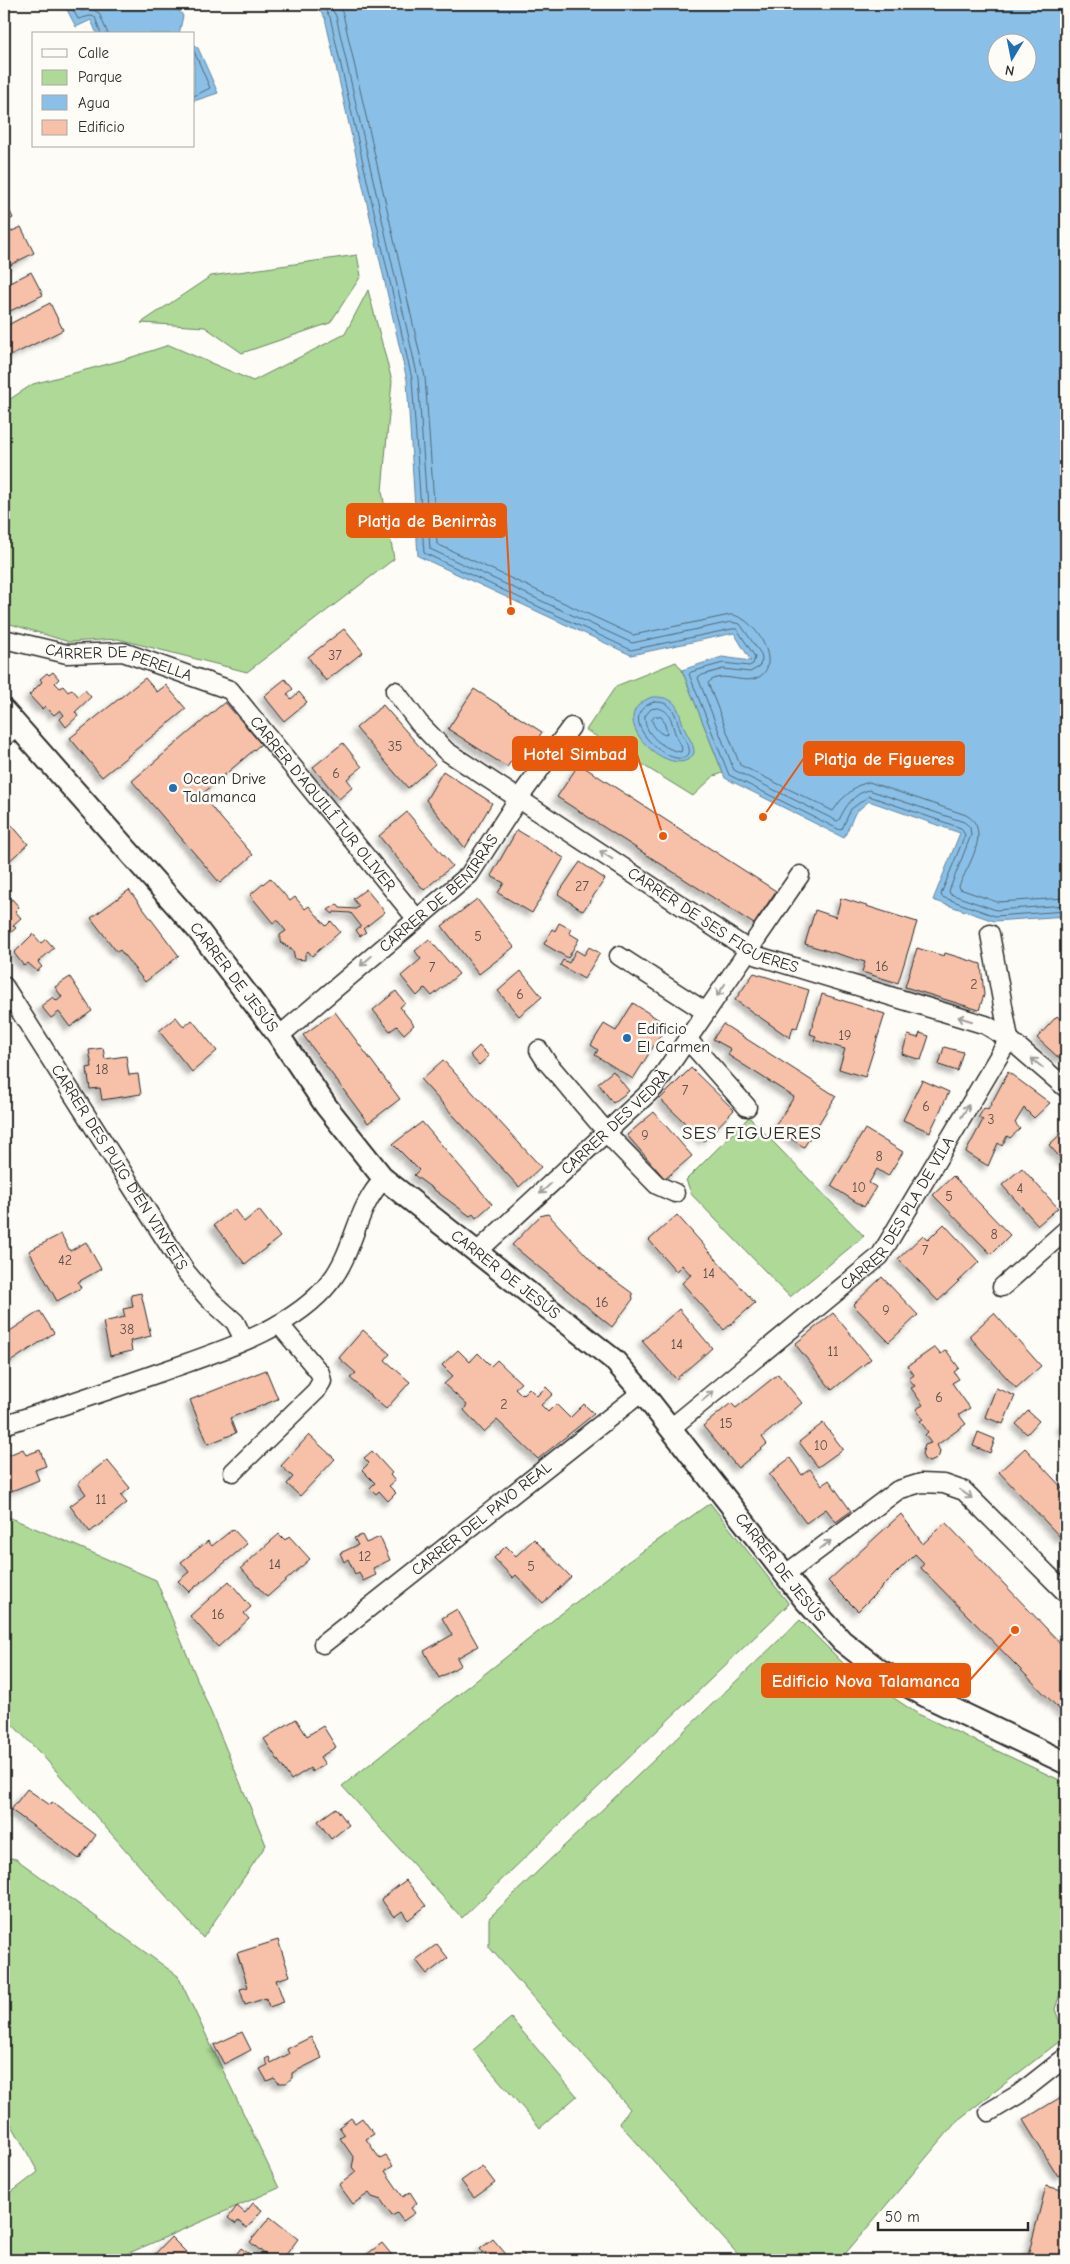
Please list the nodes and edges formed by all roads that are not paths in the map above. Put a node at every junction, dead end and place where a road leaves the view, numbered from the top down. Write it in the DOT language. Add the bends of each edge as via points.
graph roads {
  1 [pos="4,639"];
  2 [pos="230,690"];
  3 [pos="395,691"];
  4 [pos="8,724"];
  5 [pos="571,727"];
  6 [pos="519,798"];
  7 [pos="800,875"];
  8 [pos="416,918"];
  9 [pos="990,934"];
  10 [pos="748,950"];
  11 [pos="619,956"];
  12 [pos="4,986"];
  13 [pos="706,1012"];
  14 [pos="279,1036"];
  15 [pos="1009,1039"];
  16 [pos="688,1040"];
  17 [pos="539,1050"];
  18 [pos="1066,1088"];
  19 [pos="747,1106"];
  20 [pos="607,1132"];
  21 [pos="384,1179"];
  22 [pos="675,1193"];
  23 [pos="1066,1230"];
  24 [pos="477,1252"];
  25 [pos="1002,1287"];
  26 [pos="279,1324"];
  27 [pos="244,1340"];
  28 [pos="642,1392"];
  29 [pos="4,1425"];
  30 [pos="671,1428"];
  31 [pos="233,1472"];
  32 [pos="786,1574"];
  33 [pos="1066,1592"];
  34 [pos="323,1644"];
  35 [pos="1066,1763"];
  36 [pos="1066,2057"];
  37 [pos="990,2112"];
  1 -- 2 [label="street, CARRER DE PERELLA" via="67,654 123,652"];
  2 -- 8 [label="street, CARRER D'AQUILÍ TUR OLIVER"];
  3 -- 6 [label="street, CARRER DE SES FIGUERES" via="446,751"];
  4 -- 14 [label="street, CARRER DE JESÚS" via="198,930"];
  5 -- 6 [label="street, CARRER DE BENIRRÀS"];
  6 -- 8 [label="street, CARRER DE BENIRRÀS" via="469,875"];
  10 -- 6 [label="street, CARRER DE SES FIGUERES, one-way"];
  7 -- 10 [label="street, CARRER DES VEDRÀ"];
  8 -- 14 [label="street, CARRER DE BENIRRÀS, one-way"];
  9 -- 15 [label="street"];
  10 -- 13 [label="street, CARRER DES VEDRÀ, one-way"];
  15 -- 10 [label="street, CARRER DE SES FIGUERES, one-way" via="986,1025 758,956"];
  11 -- 13 [label="street"];
  12 -- 27 [label="street, CARRER DES PUIG D'EN VINYETS" via="186,1272 235,1322"];
  13 -- 16 [label="street, CARRER DES VEDRÀ"];
  14 -- 21 [label="street, CARRER DE JESÚS" via="326,1106"];
  18 -- 15 [label="street, CARRER DE SES FIGUERES, one-way"];
  30 -- 15 [label="street, CARRER DES PLA DE VILA, one-way" via="880,1256"];
  16 -- 19 [label="street"];
  16 -- 20 [label="street, CARRER DES VEDRÀ" via="654,1088"];
  17 -- 20 [label="street"];
  20 -- 22 [label="street" via="657,1185"];
  20 -- 24 [label="street, CARRER DES VEDRÀ, one-way"];
  21 -- 24 [label="street, CARRER DE JESÚS"];
  21 -- 26 [label="street" via="366,1200 345,1258 330,1282 311,1301"];
  23 -- 25 [label="street"];
  24 -- 28 [label="street, CARRER DE JESÚS" via="614,1360"];
  26 -- 27 [label="street"];
  26 -- 31 [label="street" via="320,1373 322,1382"];
  27 -- 29 [label="street"];
  28 -- 30 [label="street, CARRER DE JESÚS"];
  28 -- 34 [label="street, CARRER DEL PAVO REAL"];
  30 -- 32 [label="street, CARRER DE JESÚS"];
  32 -- 33 [label="street, one-way" via="898,1490 921,1483 944,1484 964,1491"];
  32 -- 35 [label="street, CARRER DE JESÚS" via="842,1641 879,1670"];
  36 -- 37 [label="street"];
}
